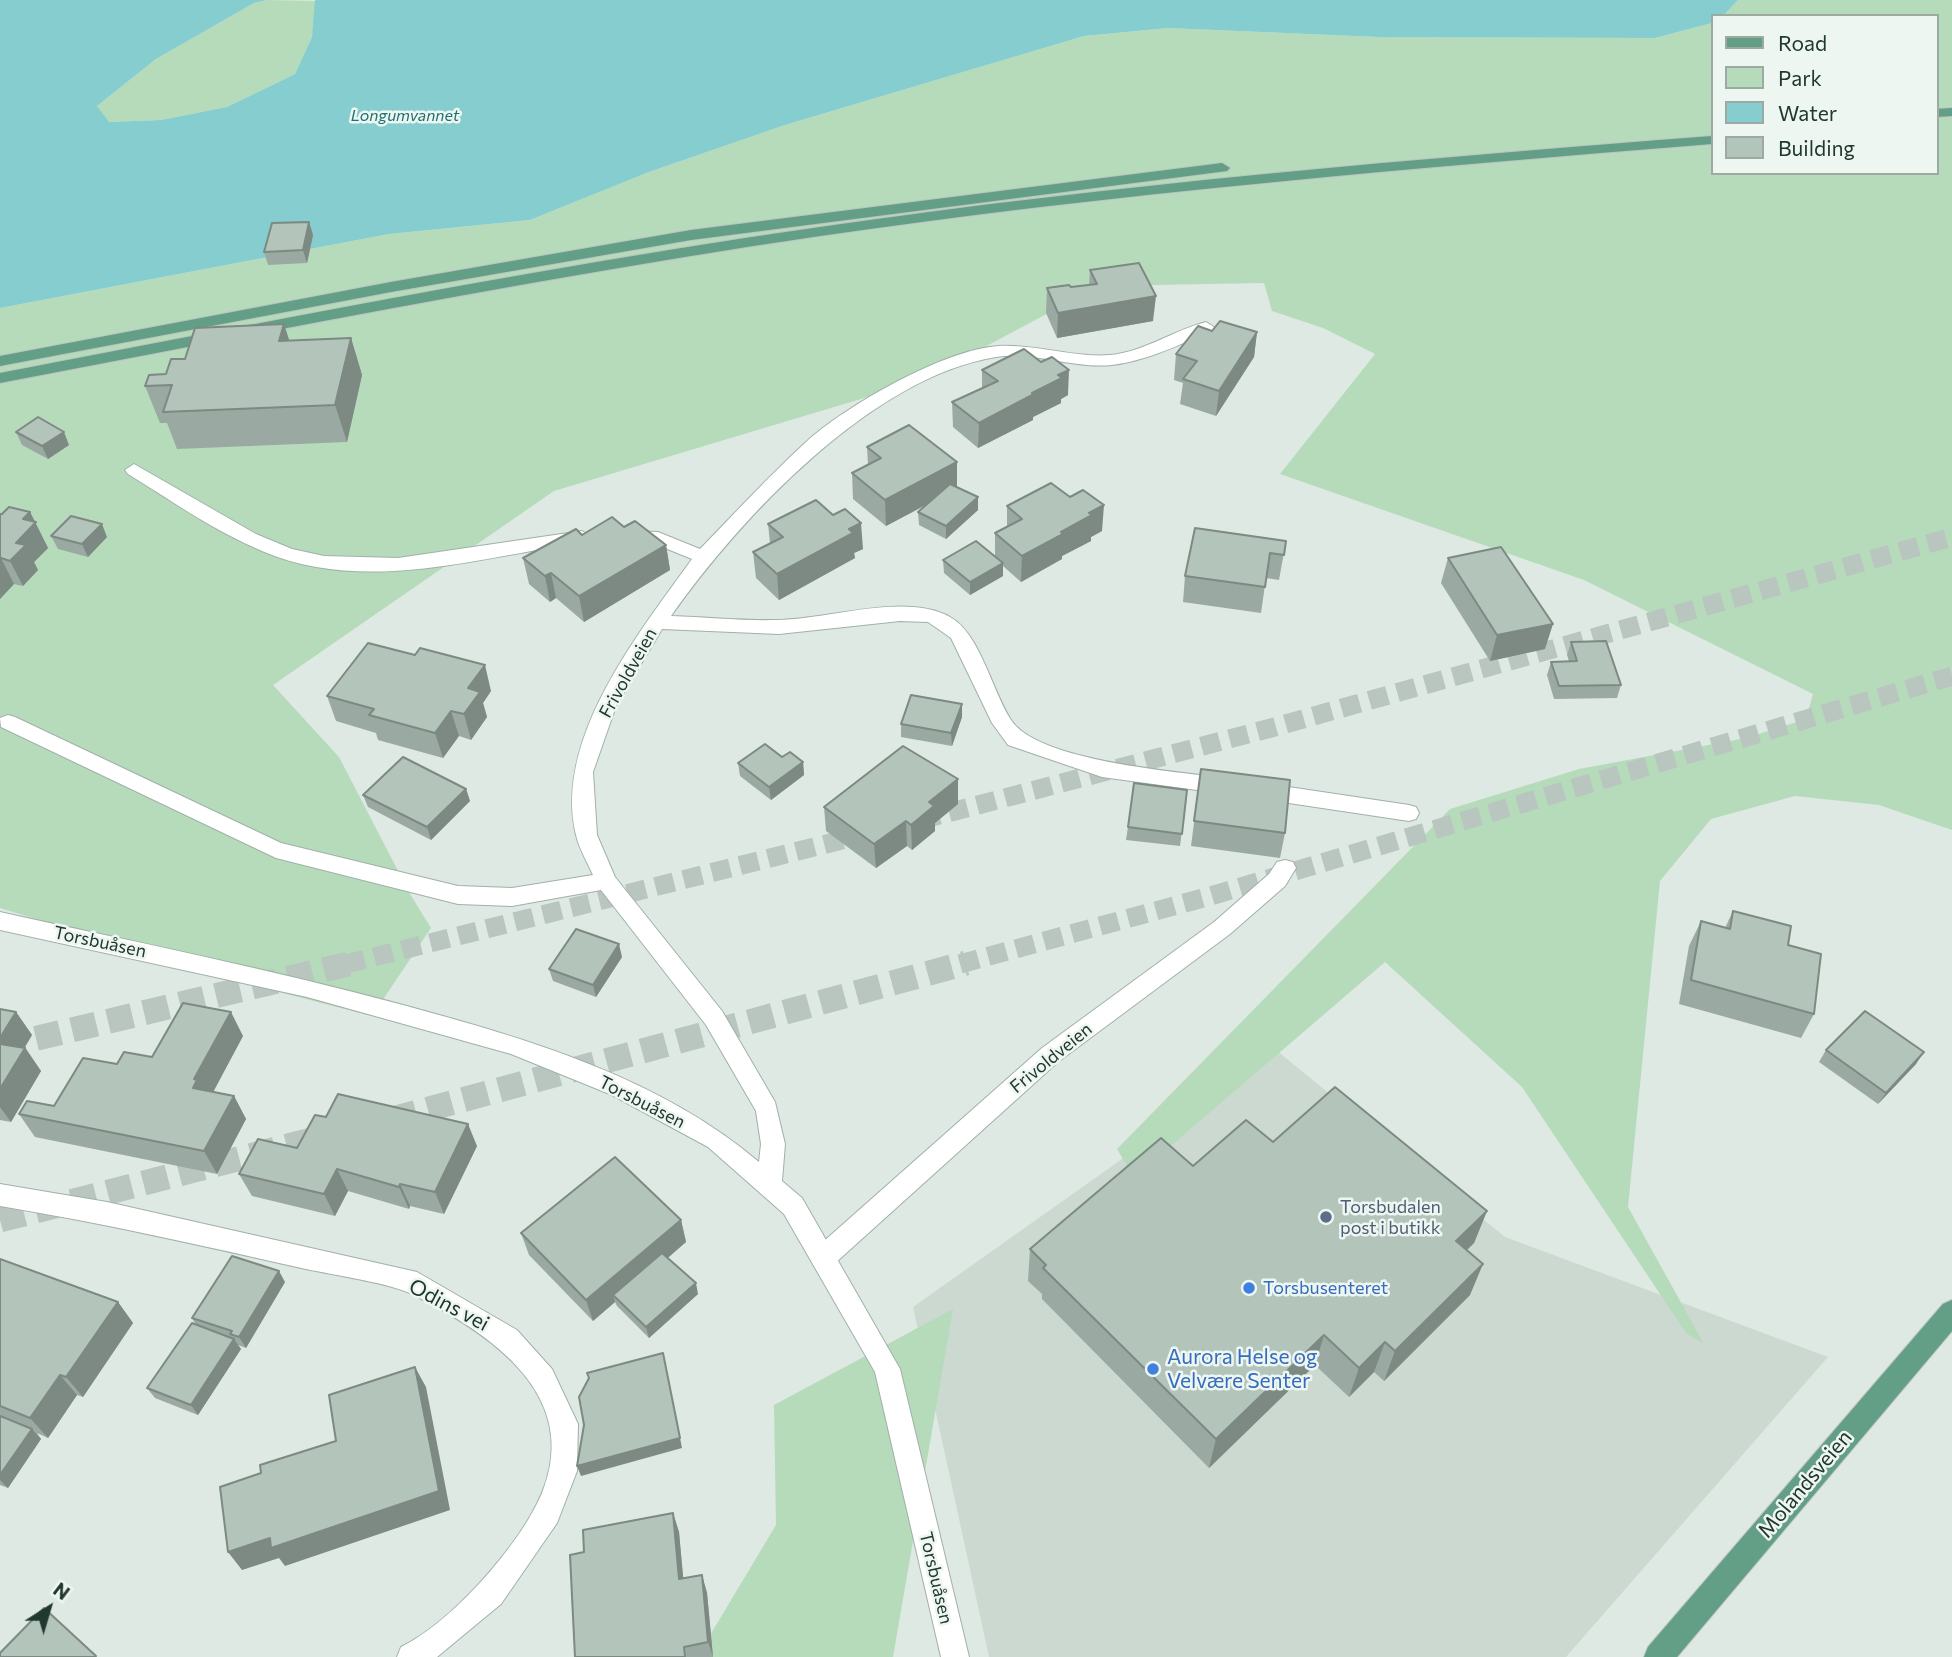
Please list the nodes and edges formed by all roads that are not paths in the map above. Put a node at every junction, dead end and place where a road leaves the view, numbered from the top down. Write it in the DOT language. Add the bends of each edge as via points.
graph roads {
  1 [pos="1710,126"];
  2 [pos="1710,140"];
  3 [pos="1206,327"];
  4 [pos="0,360"];
  5 [pos="0,377"];
  6 [pos="134,470"];
  7 [pos="703,557"];
  8 [pos="657,622"];
  9 [pos="8,723"];
  10 [pos="1409,813"];
  11 [pos="1285,868"];
  12 [pos="606,881"];
  13 [pos="0,921"];
  14 [pos="769,1188"];
  15 [pos="0,1195"];
  16 [pos="824,1258"];
  17 [pos="1952,1312"];
  18 [pos="411,1657"];
  19 [pos="955,1657"];
  20 [pos="1658,1657"];
  1 -- 4 [label="main road" via="1226,167 705,233"];
  2 -- 5 [label="main road" via="1233,181 710,248"];
  3 -- 7 [label="street, Frivoldveien" via="1162,346 1111,360 998,351 913,380 813,445"];
  6 -- 7 [label="street" via="261,543 328,565 364,567 423,561 607,535 658,538"];
  7 -- 8 [label="street, Frivoldveien"];
  8 -- 10 [label="street" via="779,626 900,614 931,616 959,634 1002,723 1015,740 1101,769"];
  8 -- 12 [label="street, Frivoldveien" via="607,705 583,772 586,835"];
  9 -- 12 [label="street" via="276,850 458,895 512,897"];
  11 -- 16 [label="street, Frivoldveien" via="1278,880 1222,928 1050,1055"];
  12 -- 14 [label="street, Frivoldveien" via="714,1018 767,1109 773,1144"];
  13 -- 14 [label="street, Torsbuåsen" via="307,988 515,1045 620,1088 716,1140"];
  14 -- 16 [label="street, Torsbuåsen" via="793,1206"];
  15 -- 18 [label="street, Odins vei" via="107,1213 417,1283 508,1338 543,1378 565,1424 564,1471 547,1513 491,1594"];
  16 -- 19 [label="street, Torsbuåsen" via="887,1369"];
  17 -- 20 [label="main road, Molandsveien"];
}
